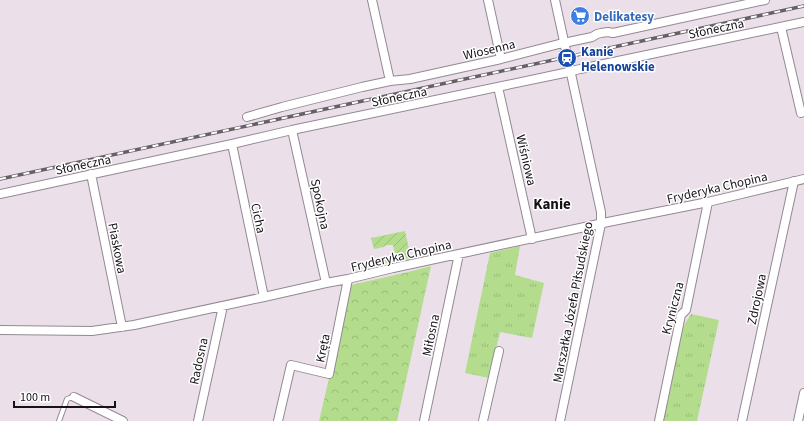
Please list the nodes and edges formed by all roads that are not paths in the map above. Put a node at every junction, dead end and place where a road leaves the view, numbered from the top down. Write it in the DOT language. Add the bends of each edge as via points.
graph roads {
  1 [pos="372,0"];
  2 [pos="488,0"];
  3 [pos="555,0"];
  4 [pos="765,0"];
  5 [pos="804,22"];
  6 [pos="781,27"];
  7 [pos="564,43"];
  8 [pos="501,59"];
  9 [pos="570,72"];
  10 [pos="390,81"];
  11 [pos="498,87"];
  12 [pos="801,113"];
  13 [pos="247,117"];
  14 [pos="292,130"];
  15 [pos="232,144"];
  16 [pos="91,174"];
  17 [pos="804,179"];
  18 [pos="794,182"];
  19 [pos="0,194"];
  20 [pos="708,202"];
  21 [pos="601,224"];
  22 [pos="532,239"];
  23 [pos="460,254"];
  24 [pos="348,279"];
  25 [pos="326,283"];
  26 [pos="264,297"];
  27 [pos="223,306"];
  28 [pos="122,327"];
  29 [pos="0,330"];
  30 [pos="499,351"];
  31 [pos="804,393"];
  32 [pos="74,397"];
  33 [pos="59,421"];
  34 [pos="123,421"];
  35 [pos="198,421"];
  36 [pos="278,421"];
  37 [pos="424,421"];
  38 [pos="483,421"];
  39 [pos="560,421"];
  40 [pos="659,421"];
  41 [pos="742,421"];
  42 [pos="798,421"];
  1 -- 10 [label="street"];
  2 -- 8 [label="street"];
  3 -- 7 [label="street, Marszałka Józefa Piłsudskiego"];
  4 -- 7 [label="street, Wiosenna" via="613,33 604,38 592,37"];
  5 -- 6 [label="street, Słoneczna"];
  6 -- 9 [label="street, Słoneczna"];
  6 -- 12 [label="street"];
  7 -- 8 [label="street, Wiosenna"];
  7 -- 9 [label="street, Marszałka Józefa Piłsudskiego"];
  8 -- 10 [label="street, Wiosenna"];
  9 -- 11 [label="street, Słoneczna"];
  9 -- 21 [label="street, Marszałka Józefa Piłsudskiego" via="601,212"];
  10 -- 13 [label="street, Wiosenna"];
  11 -- 14 [label="street, Słoneczna"];
  11 -- 22 [label="street, Wiśniowa"];
  14 -- 15 [label="street, Słoneczna"];
  14 -- 25 [label="street, Spokojna"];
  15 -- 16 [label="street, Słoneczna"];
  15 -- 26 [label="street, Cicha"];
  16 -- 19 [label="street, Słoneczna"];
  16 -- 28 [label="street, Piaskowa"];
  17 -- 18 [label="street, Fryderyka Chopina"];
  18 -- 20 [label="street, Fryderyka Chopina"];
  18 -- 41 [label="street, Zdrojowa"];
  20 -- 21 [label="street, Fryderyka Chopina"];
  20 -- 40 [label="street, Kryniczna" via="686,310 681,315"];
  21 -- 22 [label="street, Fryderyka Chopina"];
  21 -- 39 [label="street, Marszałka Józefa Piłsudskiego"];
  22 -- 23 [label="street, Fryderyka Chopina"];
  23 -- 24 [label="street, Fryderyka Chopina"];
  23 -- 37 [label="street, Miłosna"];
  24 -- 25 [label="street, Fryderyka Chopina"];
  24 -- 36 [label="street, Kręta" via="329,374 291,365"];
  25 -- 26 [label="street, Fryderyka Chopina"];
  26 -- 27 [label="street, Fryderyka Chopina"];
  27 -- 28 [label="street, Fryderyka Chopina"];
  27 -- 35 [label="street, Radosna"];
  28 -- 29 [label="street, Fryderyka Chopina" via="92,331"];
  30 -- 38 [label="street"];
  31 -- 42 [label="street"];
  32 -- 33 [label="lane" via="67,399"];
  32 -- 34 [label="street"];
}
